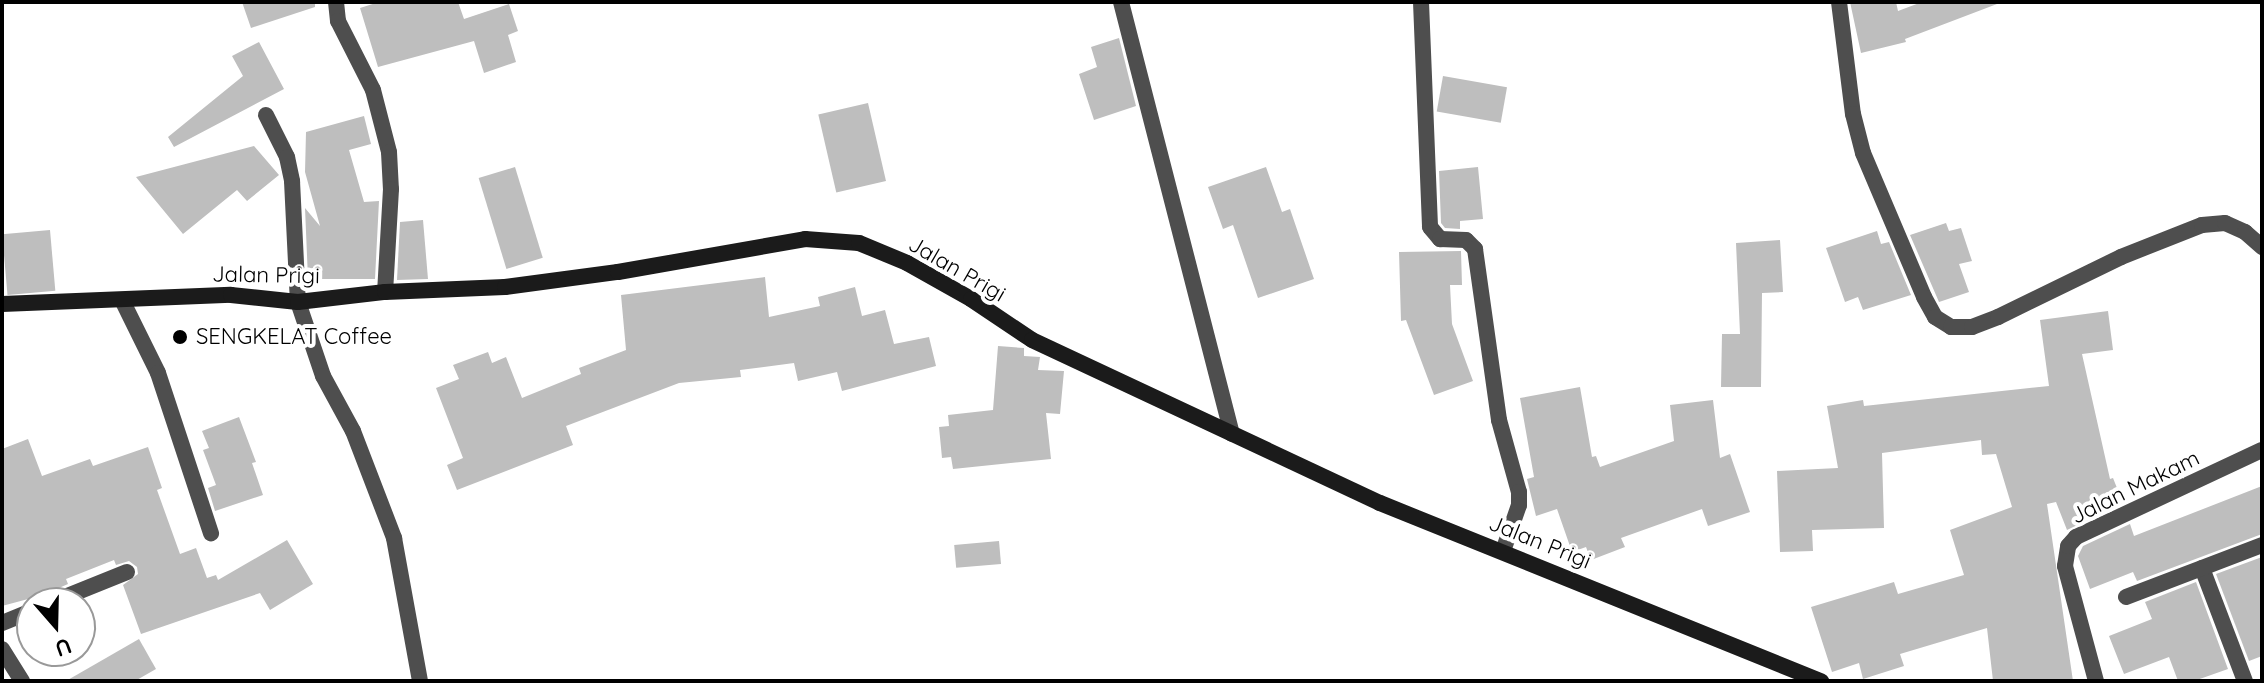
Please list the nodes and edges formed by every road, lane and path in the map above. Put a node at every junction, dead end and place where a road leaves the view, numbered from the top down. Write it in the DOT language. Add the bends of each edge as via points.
graph roads {
  1 [pos="336,2"];
  2 [pos="1121,2"];
  3 [pos="1421,2"];
  4 [pos="1839,2"];
  5 [pos="266,115"];
  6 [pos="2262,247"];
  7 [pos="385,292"];
  8 [pos="122,300"];
  9 [pos="298,302"];
  10 [pos="2,304"];
  11 [pos="1232,434"];
  12 [pos="2262,450"];
  13 [pos="211,533"];
  14 [pos="2262,545"];
  15 [pos="1503,551"];
  16 [pos="2202,568"];
  17 [pos="127,572"];
  18 [pos="90,587"];
  19 [pos="2126,597"];
  20 [pos="2,649"];
  21 [pos="22,681"];
  22 [pos="420,681"];
  23 [pos="1821,681"];
  24 [pos="2096,681"];
  25 [pos="2245,681"];
  1 -- 7 [label="street" via="338,21 373,90 389,152"];
  2 -- 11 [label="street"];
  3 -- 15 [label="street" via="1430,227 1440,239 1466,240 1475,249 1499,420 1519,492"];
  4 -- 6 [label="street" via="1863,153 1924,297 1935,317 1951,327 1972,327 1998,317 2202,225 2225,223"];
  5 -- 9 [label="street" via="287,157 292,181"];
  7 -- 9 [label="street, Jalan Prigi"];
  7 -- 11 [label="street, Jalan Prigi" via="505,287 805,239 859,243 907,263 1032,340"];
  8 -- 9 [label="street, Jalan Prigi" via="231,295"];
  8 -- 10 [label="street, Jalan Prigi"];
  8 -- 13 [label="street" via="158,373"];
  9 -- 22 [label="street" via="323,376 353,431 394,538"];
  11 -- 15 [label="street, Jalan Prigi" via="1380,503"];
  12 -- 24 [label="street, Jalan Makam" via="2076,537 2068,546 2065,566"];
  14 -- 16 [label="street"];
  15 -- 23 [label="street, Jalan Prigi"];
  16 -- 19 [label="street"];
  16 -- 25 [label="street"];
  17 -- 18 [label="street"];
  20 -- 21 [label="street"];
}
